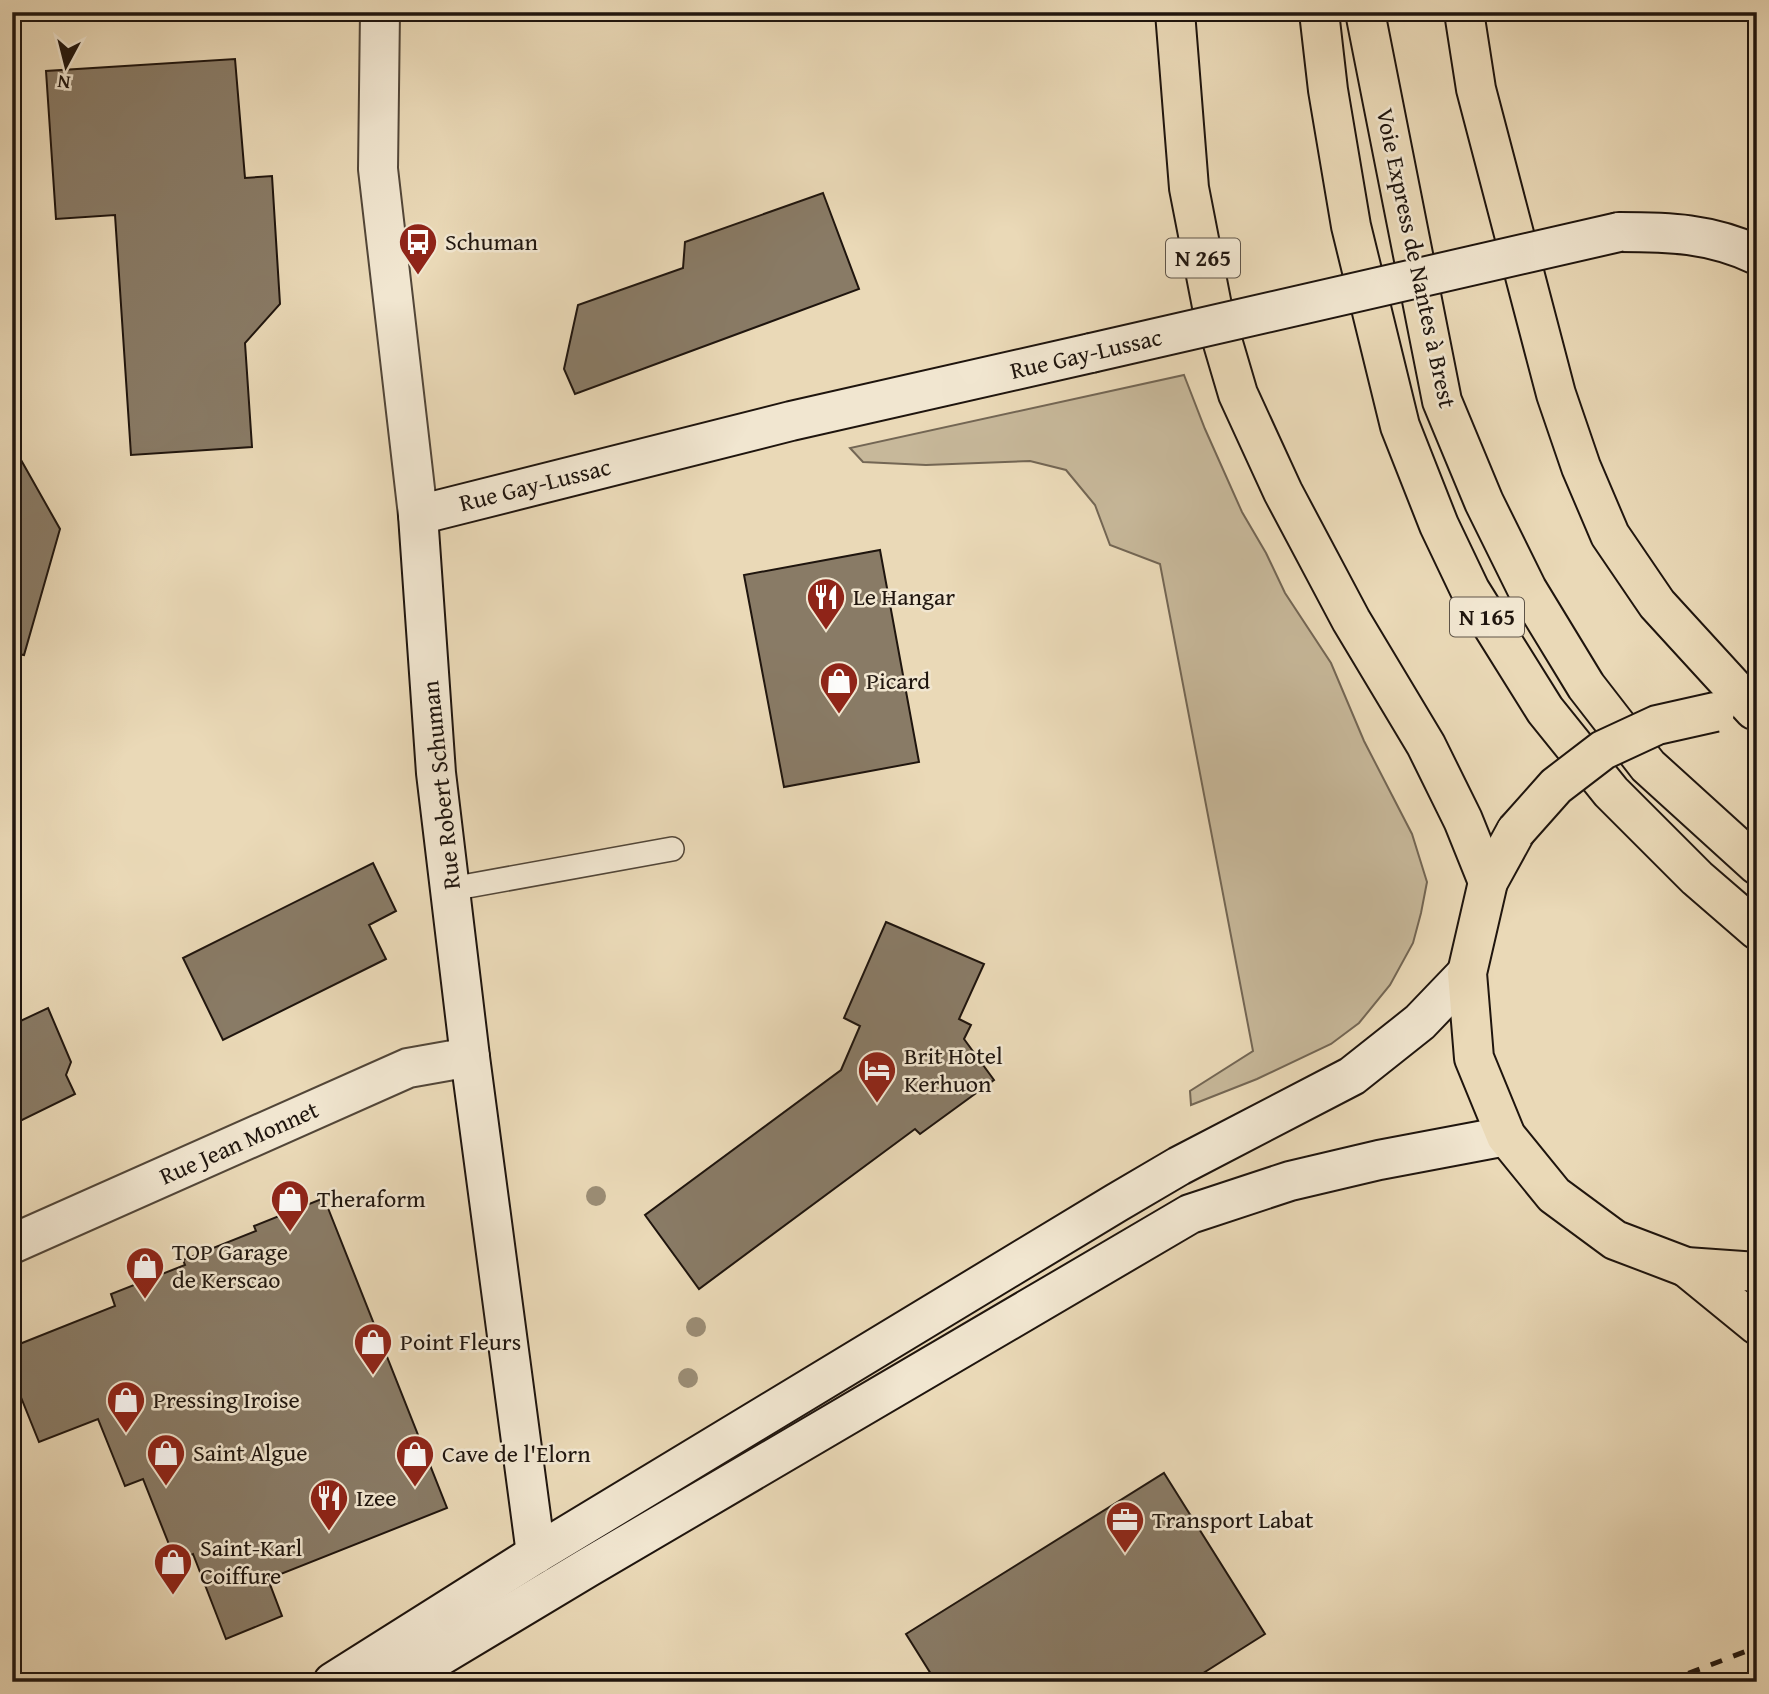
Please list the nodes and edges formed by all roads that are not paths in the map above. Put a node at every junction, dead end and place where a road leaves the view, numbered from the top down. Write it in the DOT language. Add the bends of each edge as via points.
graph roads {
  1 [pos="380,12"];
  2 [pos="1175,12"];
  3 [pos="1319,12"];
  4 [pos="1365,12"];
  5 [pos="1464,12"];
  6 [pos="1757,255"];
  7 [pos="418,514"];
  8 [pos="1756,710"];
  9 [pos="672,849"];
  10 [pos="1757,865"];
  11 [pos="1488,882"];
  12 [pos="451,889"];
  13 [pos="1757,930"];
  14 [pos="1466,973"];
  15 [pos="470,1057"];
  16 [pos="1506,1136"];
  17 [pos="12,1244"];
  18 [pos="1686,1267"];
  19 [pos="1757,1272"];
  20 [pos="1757,1325"];
  21 [pos="536,1554"];
  22 [pos="333,1682"];
  23 [pos="397,1682"];
  1 -- 7 [label="street, Rue Robert Schuman" via="378,169"];
  2 -- 11 [label="highway, N 265" via="1189,188 1212,306 1238,394 1283,492 1351,620 1426,745"];
  3 -- 13 [label="highway, Voie Express de Nantes à Brest / N 165" via="1351,226 1400,426 1444,536 1470,590 1545,710 1611,792"];
  4 -- 10 [label="highway, Voie Express de Nantes à Brest / N 165" via="1442,401 1484,502 1527,589 1586,686 1648,765"];
  5 -- 8 [label="highway" via="1476,89 1556,394 1609,535 1657,604"];
  6 -- 7 [label="street, Rue Gay-Lussac, bridge" via="1739,246 1679,232 1619,232 791,421"];
  7 -- 12 [label="street, Rue Robert Schuman" via="436,774"];
  8 -- 11 [label="highway, bridge" via="1715,712 1657,725 1603,750 1556,786 1516,831"];
  9 -- 12 [label="lane"];
  11 -- 14 [label="highway"];
  12 -- 15 [label="street, Rue Robert Schuman"];
  14 -- 16 [label="highway" via="1474,1058"];
  14 -- 21 [label="street" via="1420,1022 1352,1076 1179,1166"];
  15 -- 17 [label="street, Rue Jean Monnet" via="408,1068"];
  15 -- 21 [label="street, Rue Robert Schuman"];
  16 -- 18 [label="highway" via="1554,1195 1615,1240"];
  16 -- 23 [label="street" via="1290,1181 1190,1214"];
  18 -- 19 [label="highway"];
  18 -- 20 [label="highway"];
  21 -- 22 [label="street"];
}
